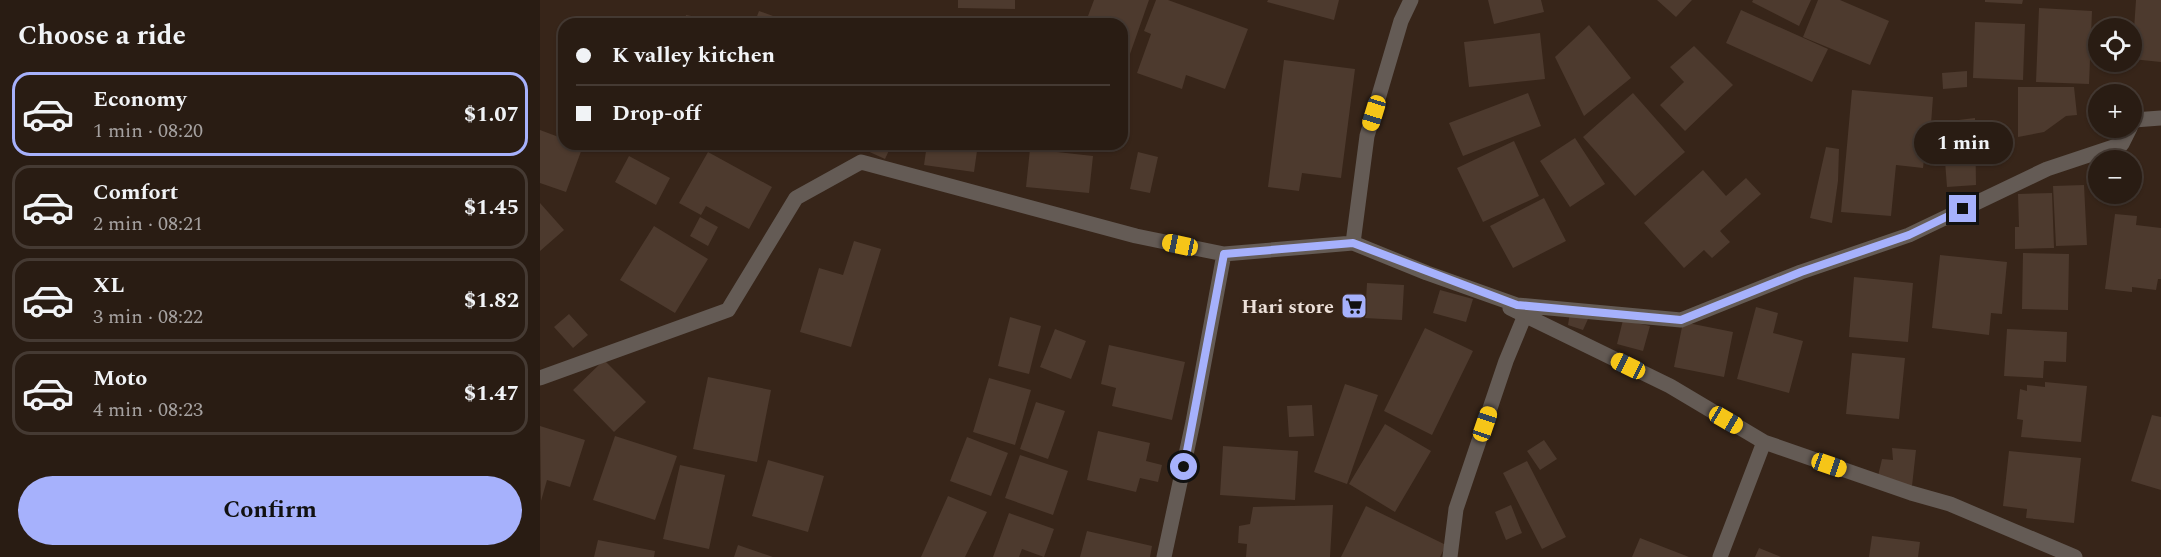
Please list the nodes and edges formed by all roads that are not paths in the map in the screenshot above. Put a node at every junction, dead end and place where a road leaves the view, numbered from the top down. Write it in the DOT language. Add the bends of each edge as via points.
graph roads {
  1 [pos="1412,0"];
  2 [pos="2161,118"];
  3 [pos="2142,119"];
  4 [pos="2124,138"];
  5 [pos="1353,243"];
  6 [pos="1224,254"];
  7 [pos="1427,273"];
  8 [pos="1525,315"];
  9 [pos="540,378"];
  10 [pos="1764,442"];
  11 [pos="1164,557"];
  12 [pos="1450,557"];
  13 [pos="1720,557"];
  14 [pos="2075,557"];
  1 -- 5 [label="street" via="1401,21 1367,136"];
  2 -- 3 [label="street"];
  4 -- 7 [label="street" via="2121,144 2047,169 1909,235 1801,272 1681,320 1517,305"];
  5 -- 6 [label="street"];
  5 -- 7 [label="street"];
  6 -- 9 [label="street" via="1136,236 861,162 796,198 728,310"];
  6 -- 11 [label="street"];
  7 -- 8 [label="street"];
  8 -- 10 [label="street" via="1670,386"];
  8 -- 12 [label="street" via="1456,509"];
  10 -- 13 [label="street"];
  10 -- 14 [label="street" via="1950,504"];
}
